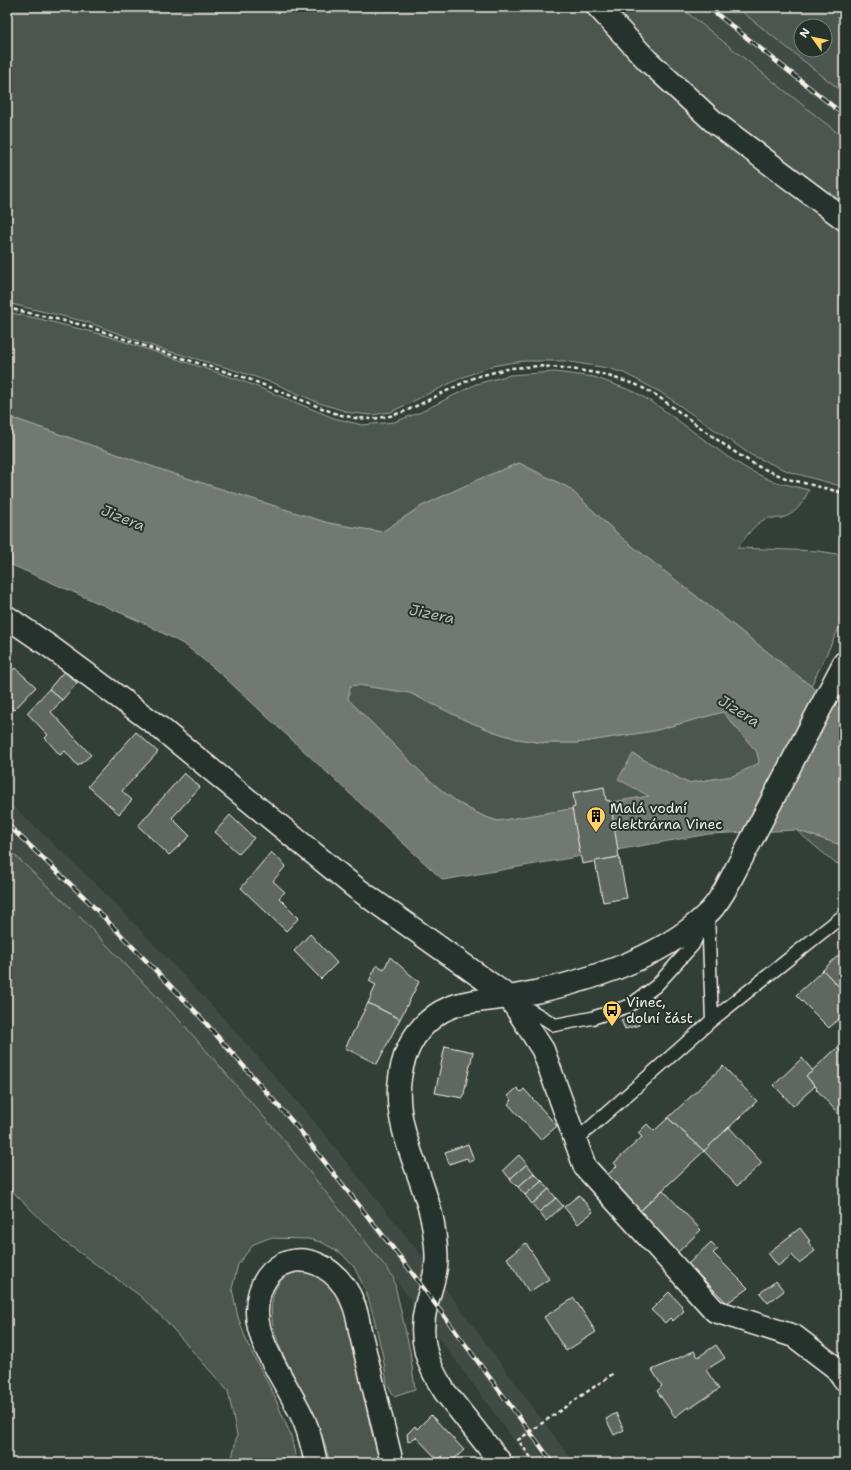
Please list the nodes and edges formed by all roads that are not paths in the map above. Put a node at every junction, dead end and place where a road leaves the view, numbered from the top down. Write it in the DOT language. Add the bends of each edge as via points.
graph roads {
  1 [pos="598,7"];
  2 [pos="844,219"];
  3 [pos="7,617"];
  4 [pos="844,663"];
  5 [pos="708,913"];
  6 [pos="844,915"];
  7 [pos="509,997"];
  8 [pos="712,1020"];
  9 [pos="575,1141"];
  10 [pos="844,1379"];
  11 [pos="316,1463"];
  12 [pos="392,1463"];
  13 [pos="501,1463"];
  1 -- 2 [label="street" via="647,60 713,121"];
  3 -- 7 [label="street" via="159,727 356,888"];
  4 -- 5 [label="street" via="725,890"];
  5 -- 7 [label="street" via="660,949 627,964 589,978"];
  5 -- 7 [label="lane" via="693,946 656,986 629,1006 592,1018 555,1025"];
  5 -- 8 [label="lane"];
  6 -- 8 [label="lane"];
  7 -- 9 [label="street" via="543,1050"];
  7 -- 13 [label="street" via="468,1002 436,1014 413,1038 402,1062 398,1088 409,1150 426,1199 436,1241 436,1267 424,1316 426,1355 445,1392"];
  8 -- 9 [label="lane"];
  9 -- 10 [label="street" via="585,1167 715,1310 794,1336 836,1368"];
  11 -- 12 [label="street" via="302,1415 262,1339 257,1319 258,1300 264,1280 271,1271 289,1261 309,1261 321,1266 344,1285 352,1299"];
}
